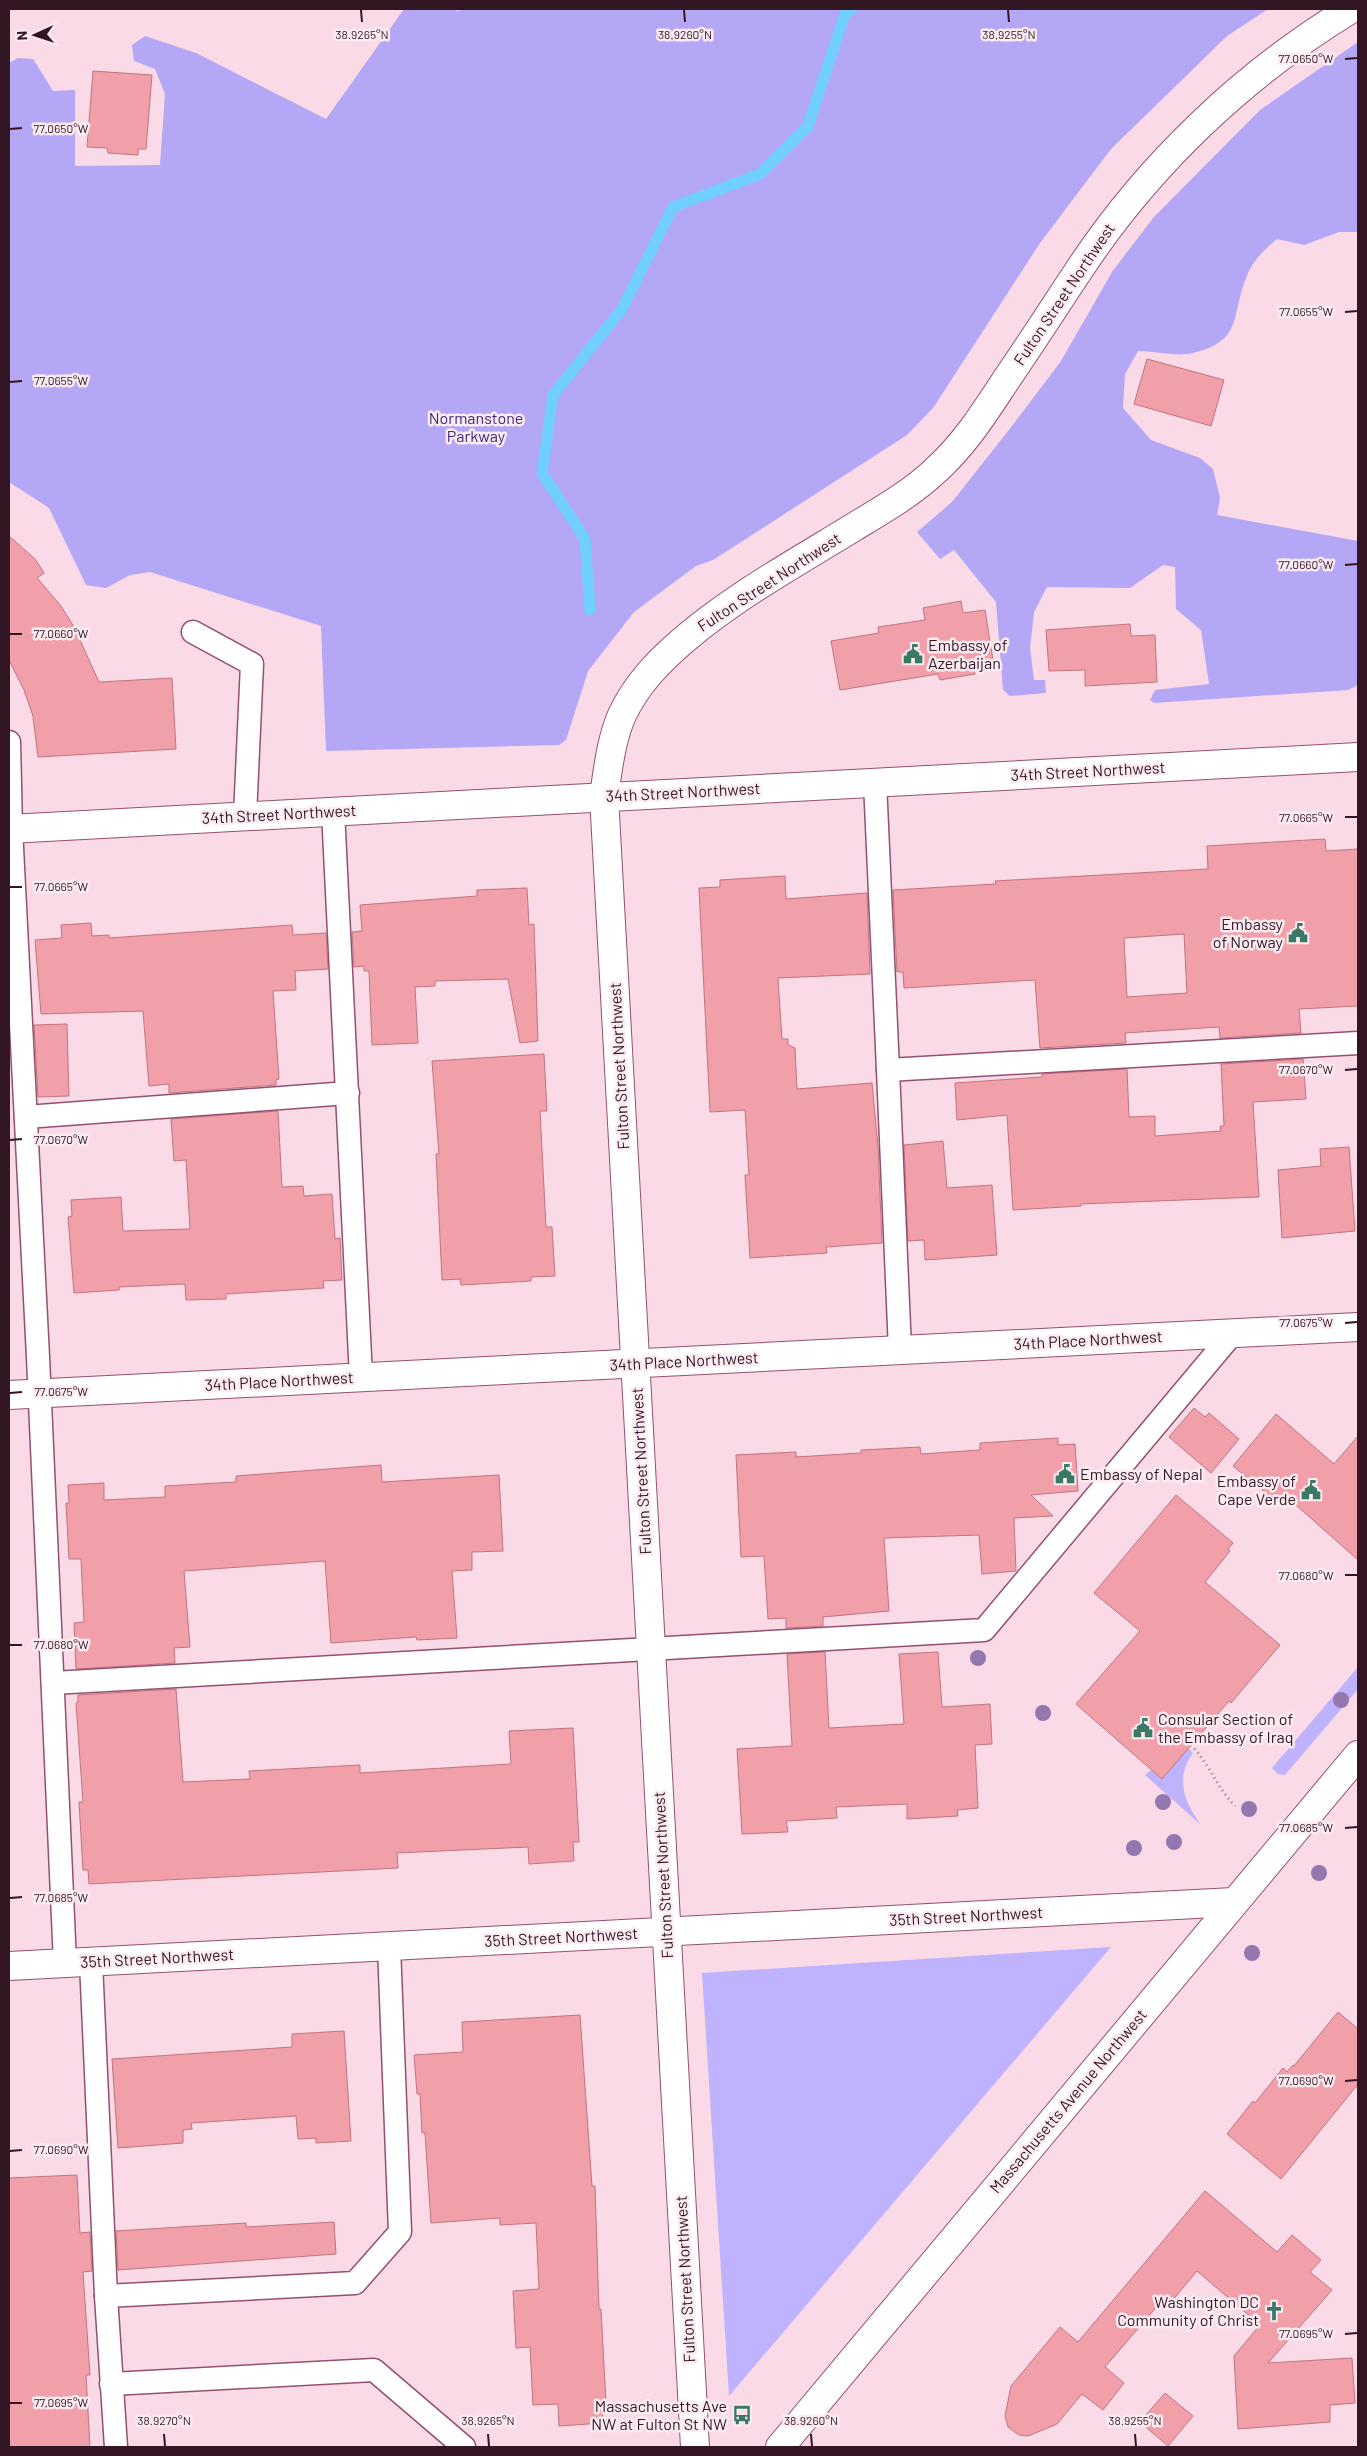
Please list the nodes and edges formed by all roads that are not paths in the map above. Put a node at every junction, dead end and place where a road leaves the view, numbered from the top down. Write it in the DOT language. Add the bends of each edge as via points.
graph roads {
  1 [pos="1351,9"];
  2 [pos="193,632"];
  3 [pos="9,742"];
  4 [pos="1358,757"];
  5 [pos="875,782"];
  6 [pos="604,796"];
  7 [pos="333,811"];
  8 [pos="245,816"];
  9 [pos="10,829"];
  10 [pos="1358,1043"];
  11 [pos="888,1070"];
  12 [pos="348,1093"];
  13 [pos="26,1117"];
  14 [pos="1358,1326"];
  15 [pos="1233,1333"];
  16 [pos="900,1350"];
  17 [pos="635,1364"];
  18 [pos="361,1377"];
  19 [pos="39,1394"];
  20 [pos="9,1395"];
  21 [pos="650,1647"];
  22 [pos="53,1682"];
  23 [pos="1358,1755"];
  24 [pos="1234,1902"];
  25 [pos="666,1931"];
  26 [pos="389,1946"];
  27 [pos="78,1962"];
  28 [pos="9,1966"];
  29 [pos="106,2296"];
  30 [pos="111,2384"];
  31 [pos="116,2447"];
  32 [pos="464,2447"];
  33 [pos="695,2447"];
  34 [pos="780,2447"];
  1 -- 6 [label="street, Fulton Street Northwest" via="1246,86 1159,166 1100,238 980,420 937,470 906,494 717,614 654,667 622,716 612,745"];
  2 -- 8 [label="lane" via="252,664"];
  3 -- 9 [label="lane"];
  4 -- 5 [label="street, 34th Street Northwest"];
  5 -- 6 [label="street, 34th Street Northwest"];
  5 -- 11 [label="lane"];
  6 -- 7 [label="street, 34th Street Northwest"];
  6 -- 17 [label="street, Fulton Street Northwest"];
  7 -- 8 [label="street, 34th Street Northwest"];
  7 -- 12 [label="lane"];
  8 -- 9 [label="street, 34th Street Northwest"];
  9 -- 13 [label="lane"];
  10 -- 11 [label="lane"];
  11 -- 16 [label="lane"];
  12 -- 13 [label="lane"];
  12 -- 18 [label="lane"];
  13 -- 19 [label="lane"];
  14 -- 15 [label="street, 34th Place Northwest"];
  15 -- 16 [label="street, 34th Place Northwest"];
  15 -- 21 [label="lane" via="984,1630"];
  16 -- 17 [label="street, 34th Place Northwest"];
  17 -- 18 [label="street, 34th Place Northwest"];
  17 -- 21 [label="street, Fulton Street Northwest"];
  18 -- 19 [label="street, 34th Place Northwest"];
  19 -- 20 [label="street, 34th Place Northwest"];
  19 -- 22 [label="lane"];
  21 -- 22 [label="lane"];
  21 -- 25 [label="street, Fulton Street Northwest"];
  22 -- 27 [label="lane"];
  23 -- 24 [label="street, Massachusetts Avenue Northwest"];
  24 -- 25 [label="street, 35th Street Northwest"];
  24 -- 34 [label="street, Massachusetts Avenue Northwest"];
  25 -- 26 [label="street, 35th Street Northwest"];
  25 -- 33 [label="street, Fulton Street Northwest"];
  26 -- 27 [label="street, 35th Street Northwest"];
  26 -- 29 [label="lane" via="400,2232 355,2283"];
  27 -- 28 [label="street, 35th Street Northwest"];
  27 -- 29 [label="lane"];
  29 -- 30 [label="lane"];
  30 -- 31 [label="lane"];
  30 -- 32 [label="lane" via="374,2370"];
}
